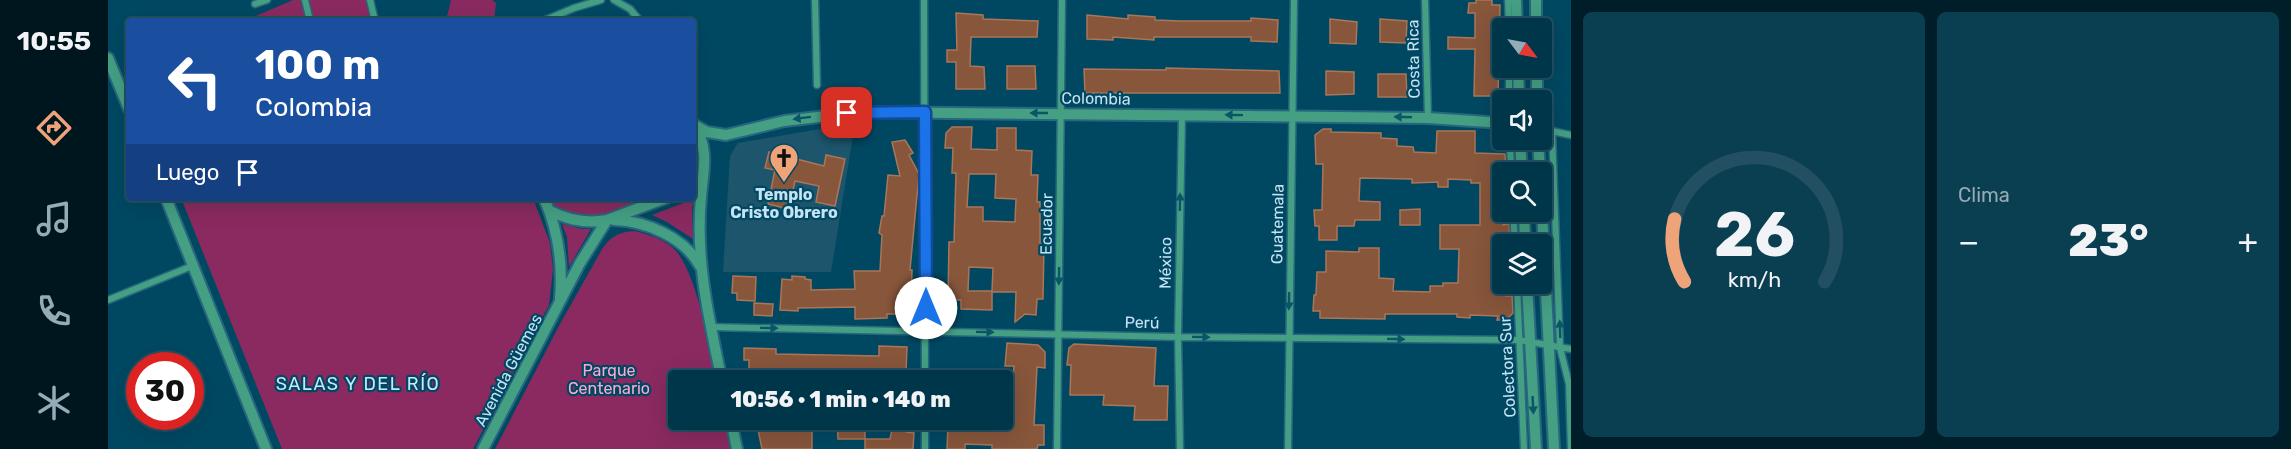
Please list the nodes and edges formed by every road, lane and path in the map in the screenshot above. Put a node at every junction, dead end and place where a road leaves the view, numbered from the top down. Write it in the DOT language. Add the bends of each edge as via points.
graph roads {
  1 [pos="267,0"];
  2 [pos="305,0"];
  3 [pos="370,0"];
  4 [pos="602,0"];
  5 [pos="614,0"];
  6 [pos="815,0"];
  7 [pos="924,0"];
  8 [pos="1062,0"];
  9 [pos="1294,0"];
  10 [pos="1425,0"];
  11 [pos="1508,0"];
  12 [pos="1516,0"];
  13 [pos="1536,0"];
  14 [pos="255,4"];
  15 [pos="309,18"];
  16 [pos="374,18"];
  17 [pos="550,18"];
  18 [pos="638,18"];
  19 [pos="1509,18"];
  20 [pos="1517,18"];
  21 [pos="1536,18"];
  22 [pos="108,58"];
  23 [pos="817,85"];
  24 [pos="126,102"];
  25 [pos="925,112"];
  26 [pos="1062,113"];
  27 [pos="1182,114"];
  28 [pos="1292,116"];
  29 [pos="1428,118"];
  30 [pos="1492,122"];
  31 [pos="696,126"];
  32 [pos="696,129"];
  33 [pos="1552,132"];
  34 [pos="1571,135"];
  35 [pos="704,169"];
  36 [pos="696,178"];
  37 [pos="167,201"];
  38 [pos="545,201"];
  39 [pos="658,201"];
  40 [pos="550,211"];
  41 [pos="607,220"];
  42 [pos="1542,222"];
  43 [pos="192,266"];
  44 [pos="701,269"];
  45 [pos="1518,294"];
  46 [pos="1527,294"];
  47 [pos="108,300"];
  48 [pos="559,305"];
  49 [pos="711,327"];
  50 [pos="926,330"];
  51 [pos="1058,334"];
  52 [pos="1178,337"];
  53 [pos="1289,338"];
  54 [pos="1525,341"];
  55 [pos="1548,345"];
  56 [pos="1560,348"];
  57 [pos="1571,349"];
  58 [pos="720,370"];
  59 [pos="925,370"];
  60 [pos="732,430"];
  61 [pos="925,430"];
  62 [pos="266,449"];
  63 [pos="483,449"];
  64 [pos="737,449"];
  65 [pos="925,449"];
  66 [pos="1057,449"];
  67 [pos="1180,449"];
  68 [pos="1288,449"];
  69 [pos="1524,449"];
  70 [pos="1536,449"];
  71 [pos="1554,449"];
  72 [pos="1571,449"];
  1 -- 14 [label="street"];
  2 -- 15 [label="street"];
  3 -- 16 [label="street"];
  4 -- 17 [label="street"];
  5 -- 18 [label="street"];
  6 -- 23 [label="street"];
  7 -- 25 [label="street"];
  8 -- 26 [label="street, Ecuador"];
  9 -- 28 [label="street, Guatemala"];
  10 -- 29 [label="street, Costa Rica"];
  11 -- 19 [label="street"];
  12 -- 20 [label="street"];
  13 -- 21 [label="street"];
  22 -- 24 [label="street"];
  26 -- 25 [label="street, Colombia, one-way"];
  25 -- 31 [label="street, Colombia, one-way" via="833,114 726,135"];
  25 -- 50 [label="street"];
  26 -- 27 [label="street, Colombia"];
  26 -- 51 [label="street, Ecuador, one-way"];
  28 -- 27 [label="street, Colombia, one-way"];
  52 -- 27 [label="street, México, one-way"];
  29 -- 28 [label="street, Colombia, one-way"];
  28 -- 53 [label="street, Guatemala, one-way"];
  29 -- 30 [label="street, Colombia"];
  32 -- 35 [label="street" via="703,141"];
  33 -- 34 [label="street"];
  56 -- 33 [label="street, one-way"];
  35 -- 36 [label="street"];
  35 -- 44 [label="street"];
  37 -- 43 [label="street"];
  38 -- 40 [label="street"];
  39 -- 41 [label="street"];
  40 -- 41 [label="street" via="576,220"];
  40 -- 48 [label="street" via="561,262"];
  41 -- 44 [label="street" via="627,221 670,237 683,245"];
  41 -- 48 [label="street, Avenida Güemes"];
  42 -- 55 [label="street"];
  43 -- 47 [label="street"];
  43 -- 62 [label="street"];
  44 -- 49 [label="street"];
  45 -- 54 [label="street, Colectora Sur"];
  46 -- 54 [label="street"];
  48 -- 63 [label="street, Avenida Güemes"];
  49 -- 50 [label="street, Perú, one-way"];
  49 -- 58 [label="street"];
  50 -- 51 [label="street, Perú, one-way"];
  50 -- 59 [label="street"];
  51 -- 52 [label="street, Perú"];
  51 -- 66 [label="street, Ecuador"];
  52 -- 53 [label="street, Perú, one-way"];
  52 -- 67 [label="street, México"];
  53 -- 54 [label="street, Perú, one-way"];
  53 -- 68 [label="street, Guatemala"];
  54 -- 55 [label="street, Perú"];
  54 -- 69 [label="street, Colectora Sur"];
  54 -- 70 [label="street, one-way"];
  55 -- 56 [label="street, Perú"];
  55 -- 71 [label="street"];
  56 -- 57 [label="street, Perú"];
  56 -- 72 [label="street" via="1569,384"];
  60 -- 64 [label="street"];
  61 -- 65 [label="street"];
}
